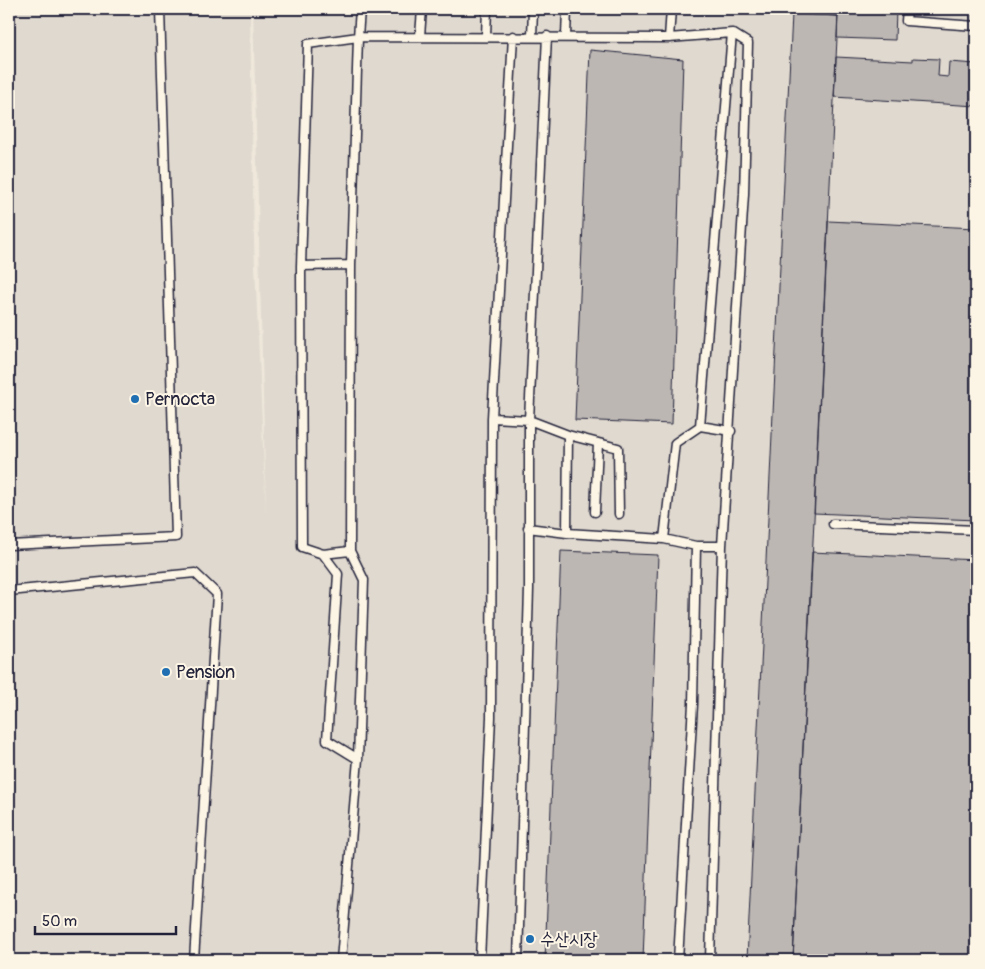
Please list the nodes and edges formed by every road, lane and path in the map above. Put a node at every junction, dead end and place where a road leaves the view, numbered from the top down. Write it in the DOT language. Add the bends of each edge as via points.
graph roads {
  1 [pos="160,9"];
  2 [pos="360,9"];
  3 [pos="422,9"];
  4 [pos="487,9"];
  5 [pos="533,9"];
  6 [pos="567,9"];
  7 [pos="671,9"];
  8 [pos="907,9"];
  9 [pos="976,26"];
  10 [pos="732,32"];
  11 [pos="420,36"];
  12 [pos="486,36"];
  13 [pos="514,36"];
  14 [pos="532,36"];
  15 [pos="547,36"];
  16 [pos="566,36"];
  17 [pos="358,37"];
  18 [pos="670,38"];
  19 [pos="351,265"];
  20 [pos="301,266"];
  21 [pos="492,418"];
  22 [pos="529,420"];
  23 [pos="700,426"];
  24 [pos="730,431"];
  25 [pos="568,435"];
  26 [pos="598,443"];
  27 [pos="596,512"];
  28 [pos="619,514"];
  29 [pos="833,524"];
  30 [pos="528,528"];
  31 [pos="976,530"];
  32 [pos="567,533"];
  33 [pos="664,539"];
  34 [pos="9,545"];
  35 [pos="696,546"];
  36 [pos="722,546"];
  37 [pos="350,551"];
  38 [pos="323,554"];
  39 [pos="9,590"];
  40 [pos="358,759"];
  41 [pos="194,960"];
  42 [pos="342,960"];
  43 [pos="480,960"];
  44 [pos="518,960"];
  45 [pos="678,960"];
  46 [pos="710,960"];
  1 -- 34 [label="lane" via="176,537"];
  2 -- 17 [label="lane"];
  3 -- 11 [label="lane"];
  4 -- 12 [label="lane"];
  5 -- 14 [label="lane"];
  6 -- 16 [label="lane"];
  7 -- 18 [label="lane"];
  8 -- 9 [label="lane" via="906,21"];
  10 -- 18 [label="lane"];
  10 -- 23 [label="lane"];
  10 -- 24 [label="lane" via="748,43 744,194"];
  11 -- 12 [label="lane"];
  11 -- 17 [label="lane"];
  12 -- 13 [label="lane"];
  13 -- 14 [label="lane"];
  13 -- 21 [label="lane"];
  14 -- 15 [label="lane"];
  15 -- 16 [label="lane"];
  15 -- 22 [label="lane"];
  16 -- 18 [label="lane"];
  17 -- 19 [label="lane"];
  17 -- 20 [label="lane" via="308,44"];
  19 -- 20 [label="lane"];
  19 -- 37 [label="lane"];
  20 -- 38 [label="lane" via="302,547"];
  21 -- 22 [label="lane"];
  21 -- 43 [label="lane" via="491,717"];
  22 -- 25 [label="lane"];
  22 -- 30 [label="lane"];
  23 -- 24 [label="lane"];
  23 -- 33 [label="lane" via="675,443"];
  24 -- 36 [label="lane"];
  25 -- 26 [label="lane"];
  25 -- 32 [label="lane"];
  26 -- 27 [label="lane"];
  26 -- 28 [label="lane" via="618,448"];
  29 -- 31 [label="lane"];
  30 -- 32 [label="lane"];
  30 -- 44 [label="lane"];
  32 -- 33 [label="lane"];
  33 -- 35 [label="lane"];
  35 -- 36 [label="lane"];
  35 -- 45 [label="lane" via="693,704"];
  36 -- 46 [label="lane"];
  37 -- 38 [label="lane"];
  37 -- 40 [label="lane" via="364,580"];
  38 -- 40 [label="lane" via="338,574 327,740"];
  39 -- 41 [label="lane" via="195,573 217,594"];
  40 -- 42 [label="lane"];
}
